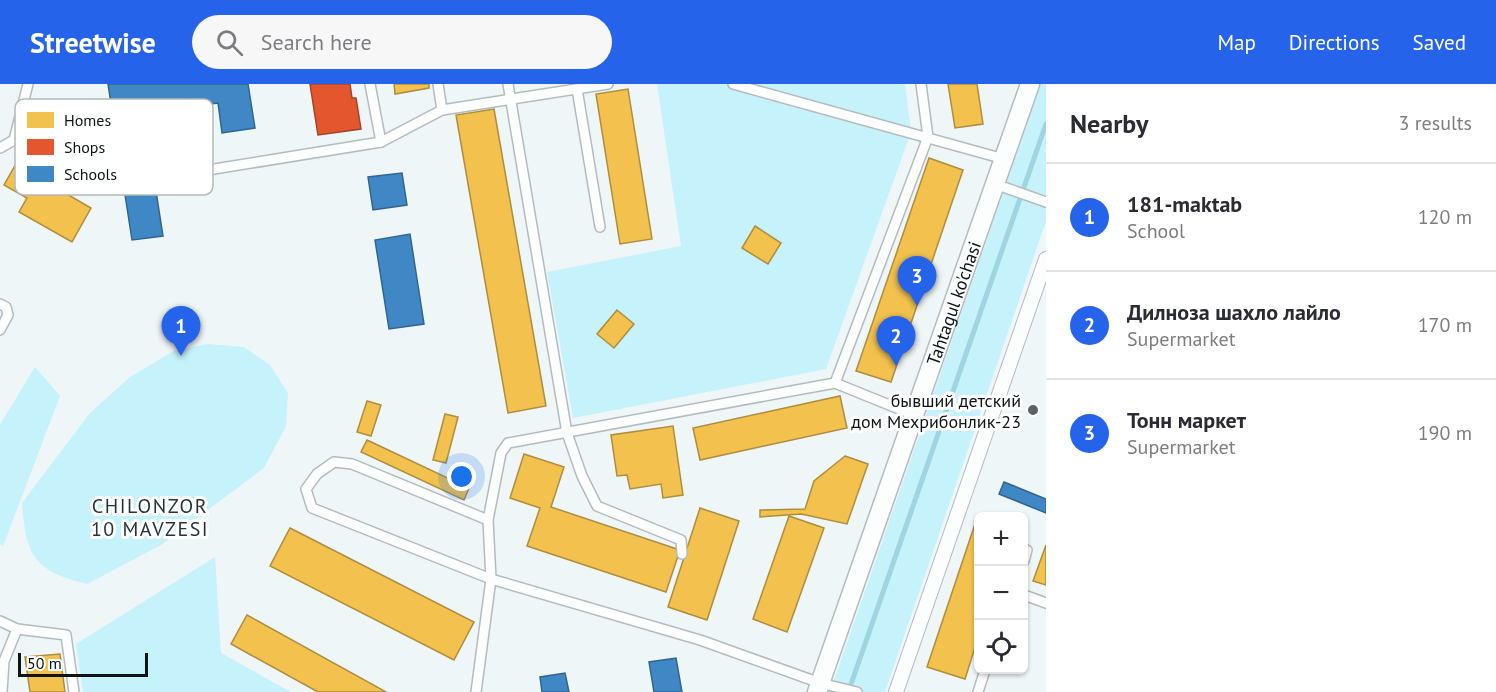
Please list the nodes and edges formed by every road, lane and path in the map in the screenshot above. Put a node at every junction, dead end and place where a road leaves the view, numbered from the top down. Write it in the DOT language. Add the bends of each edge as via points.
graph roads {
  1 [pos="28,84"];
  2 [pos="370,84"];
  3 [pos="438,84"];
  4 [pos="508,84"];
  5 [pos="608,84"];
  6 [pos="733,84"];
  7 [pos="921,84"];
  8 [pos="1030,84"];
  9 [pos="577,89"];
  10 [pos="24,99"];
  11 [pos="511,99"];
  12 [pos="442,110"];
  13 [pos="15,136"];
  14 [pos="928,137"];
  15 [pos="381,142"];
  16 [pos="0,148"];
  17 [pos="1004,159"];
  18 [pos="213,169"];
  19 [pos="995,184"];
  20 [pos="1046,202"];
  21 [pos="600,227"];
  22 [pos="1046,259"];
  23 [pos="0,304"];
  24 [pos="0,330"];
  25 [pos="835,382"];
  26 [pos="914,416"];
  27 [pos="567,433"];
  28 [pos="488,520"];
  29 [pos="682,554"];
  30 [pos="491,579"];
  31 [pos="1028,597"];
  32 [pos="1046,603"];
  33 [pos="0,621"];
  34 [pos="17,629"];
  35 [pos="984,674"];
  36 [pos="818,688"];
  37 [pos="2,692"];
  38 [pos="74,692"];
  39 [pos="476,692"];
  40 [pos="857,692"];
  41 [pos="896,692"];
  42 [pos="978,692"];
  1 -- 10 [label="lane"];
  2 -- 15 [label="lane"];
  3 -- 12 [label="lane"];
  4 -- 11 [label="lane"];
  5 -- 9 [label="lane"];
  6 -- 14 [label="lane"];
  7 -- 14 [label="lane"];
  8 -- 17 [label="street, Tahtagul ko'chasi"];
  9 -- 11 [label="lane"];
  9 -- 21 [label="lane"];
  11 -- 12 [label="lane"];
  11 -- 27 [label="lane"];
  12 -- 15 [label="lane"];
  13 -- 16 [label="lane"];
  14 -- 17 [label="lane"];
  14 -- 25 [label="lane"];
  15 -- 18 [label="lane"];
  17 -- 19 [label="street, Tahtagul ko'chasi"];
  19 -- 20 [label="lane"];
  19 -- 26 [label="street, Tahtagul ko'chasi"];
  22 -- 41 [label="street"];
  23 -- 24 [label="lane" via="6,307 8,315"];
  25 -- 26 [label="lane"];
  25 -- 27 [label="lane"];
  26 -- 36 [label="street, Tahtagul ko'chasi"];
  27 -- 28 [label="lane" via="508,443 501,453"];
  27 -- 29 [label="lane" via="597,506 681,540"];
  28 -- 30 [label="lane"];
  28 -- 30 [label="lane" via="352,464 334,462 317,474 306,489 312,508"];
  30 -- 36 [label="lane" via="700,640"];
  30 -- 39 [label="lane"];
  31 -- 32 [label="lane"];
  33 -- 34 [label="lane"];
  34 -- 37 [label="lane" via="4,661"];
  34 -- 38 [label="lane" via="66,635"];
  35 -- 42 [label="lane"];
  36 -- 40 [label="lane"];
}
